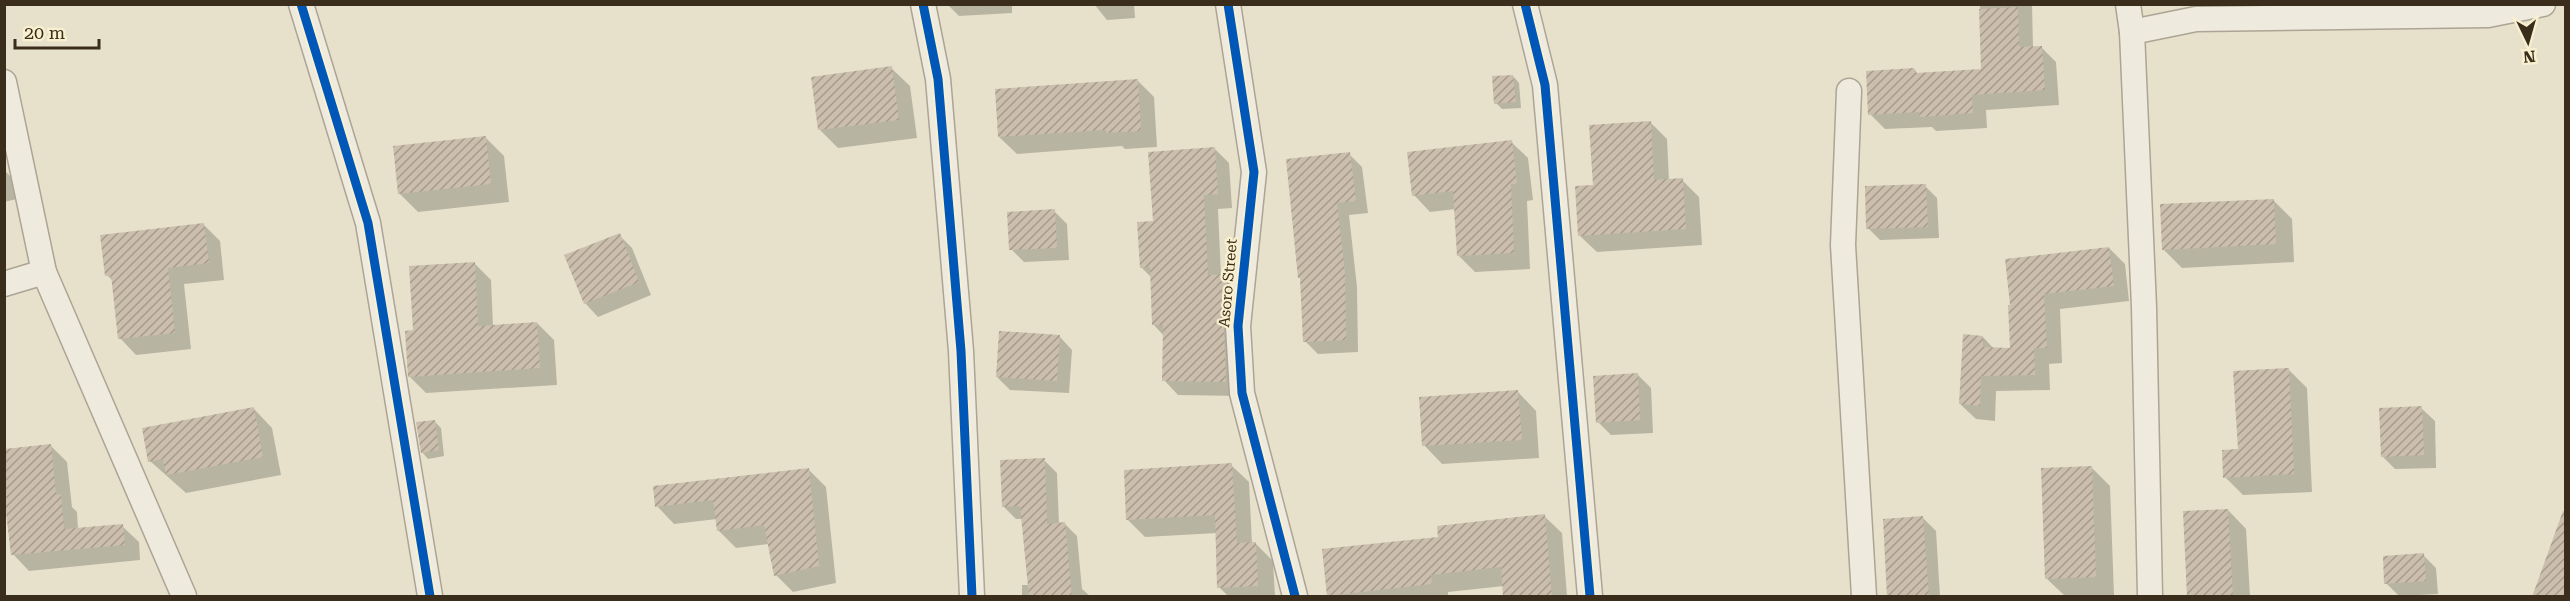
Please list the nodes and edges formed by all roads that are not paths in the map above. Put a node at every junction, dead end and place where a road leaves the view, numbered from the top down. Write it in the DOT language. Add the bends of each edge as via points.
graph roads {
  1 [pos="301,4"];
  2 [pos="922,4"];
  3 [pos="1228,4"];
  4 [pos="1525,4"];
  5 [pos="2128,4"];
  6 [pos="2543,4"];
  7 [pos="2132,32"];
  8 [pos="4,82"];
  9 [pos="1849,91"];
  10 [pos="44,272"];
  11 [pos="4,284"];
  12 [pos="184,597"];
  13 [pos="430,597"];
  14 [pos="972,597"];
  15 [pos="1295,597"];
  16 [pos="1590,597"];
  17 [pos="1864,597"];
  18 [pos="2150,597"];
  1 -- 13 [label="street" via="368,223"];
  2 -- 14 [label="street" via="938,79 960,339"];
  3 -- 15 [label="street, Asoro Street" via="1254,172 1238,326 1242,393"];
  4 -- 16 [label="street" via="1545,85"];
  5 -- 7 [label="street"];
  6 -- 7 [label="street" via="2488,15 2196,19"];
  7 -- 18 [label="street" via="2144,307"];
  8 -- 10 [label="street"];
  9 -- 17 [label="street" via="1843,245"];
  10 -- 11 [label="street"];
  10 -- 12 [label="street"];
}
